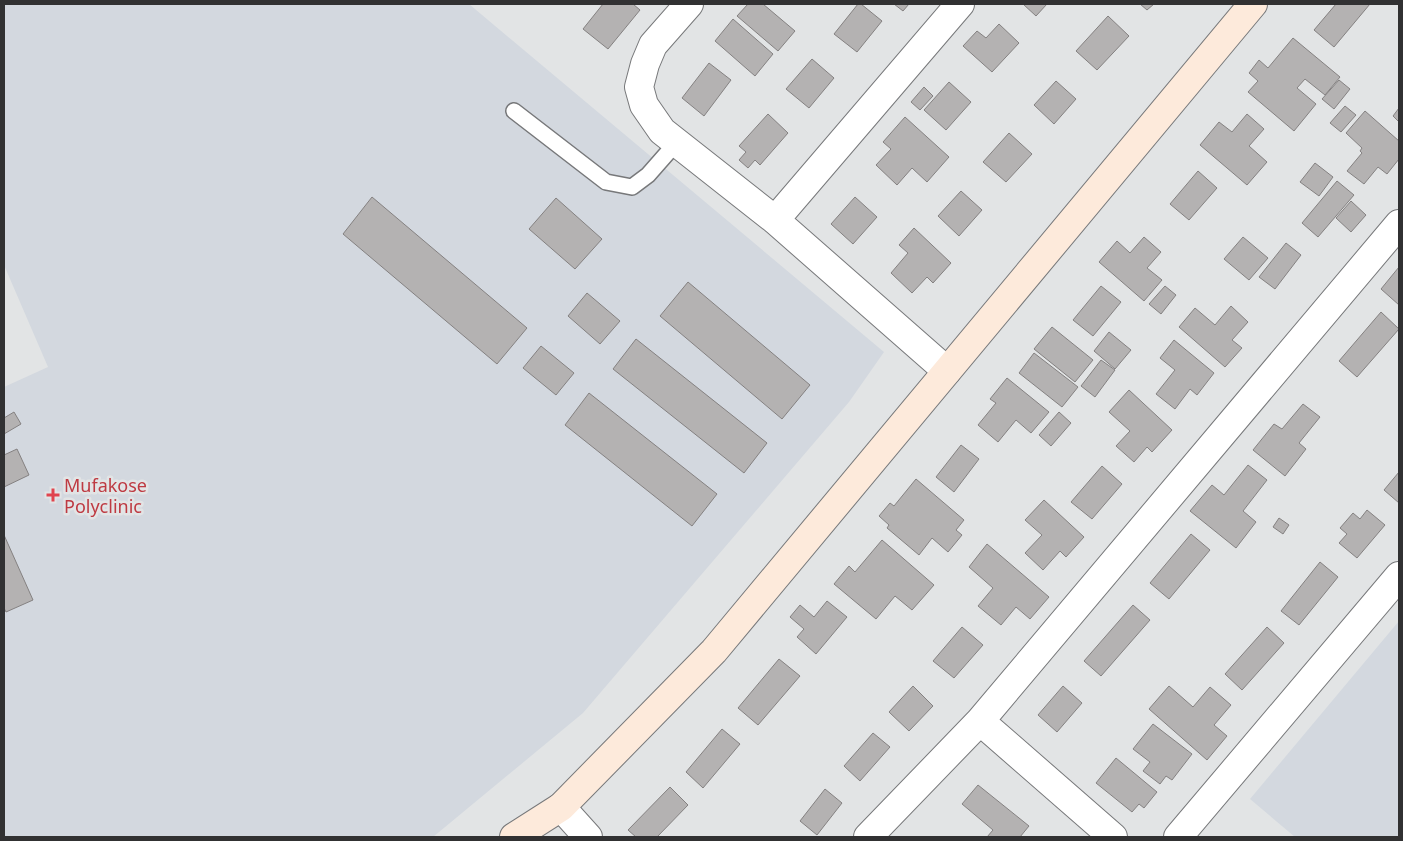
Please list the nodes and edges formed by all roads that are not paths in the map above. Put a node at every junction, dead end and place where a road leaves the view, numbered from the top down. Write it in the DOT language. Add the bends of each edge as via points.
graph roads {
  1 [pos="689,4"];
  2 [pos="960,4"];
  3 [pos="1254,4"];
  4 [pos="514,111"];
  5 [pos="676,142"];
  6 [pos="776,220"];
  7 [pos="1399,224"];
  8 [pos="947,371"];
  9 [pos="1399,576"];
  10 [pos="980,721"];
  11 [pos="561,807"];
  12 [pos="514,837"];
  13 [pos="588,837"];
  14 [pos="868,837"];
  15 [pos="1113,837"];
  16 [pos="1178,837"];
  1 -- 5 [label="street" via="653,45 639,87 644,106 662,131"];
  2 -- 6 [label="street"];
  3 -- 8 [label="street"];
  4 -- 5 [label="lane" via="606,182 632,187 648,175"];
  5 -- 6 [label="street"];
  6 -- 8 [label="street"];
  7 -- 10 [label="street"];
  8 -- 11 [label="street" via="714,651"];
  9 -- 16 [label="street"];
  10 -- 14 [label="street"];
  10 -- 15 [label="street"];
  11 -- 12 [label="street"];
  11 -- 13 [label="street"];
}
